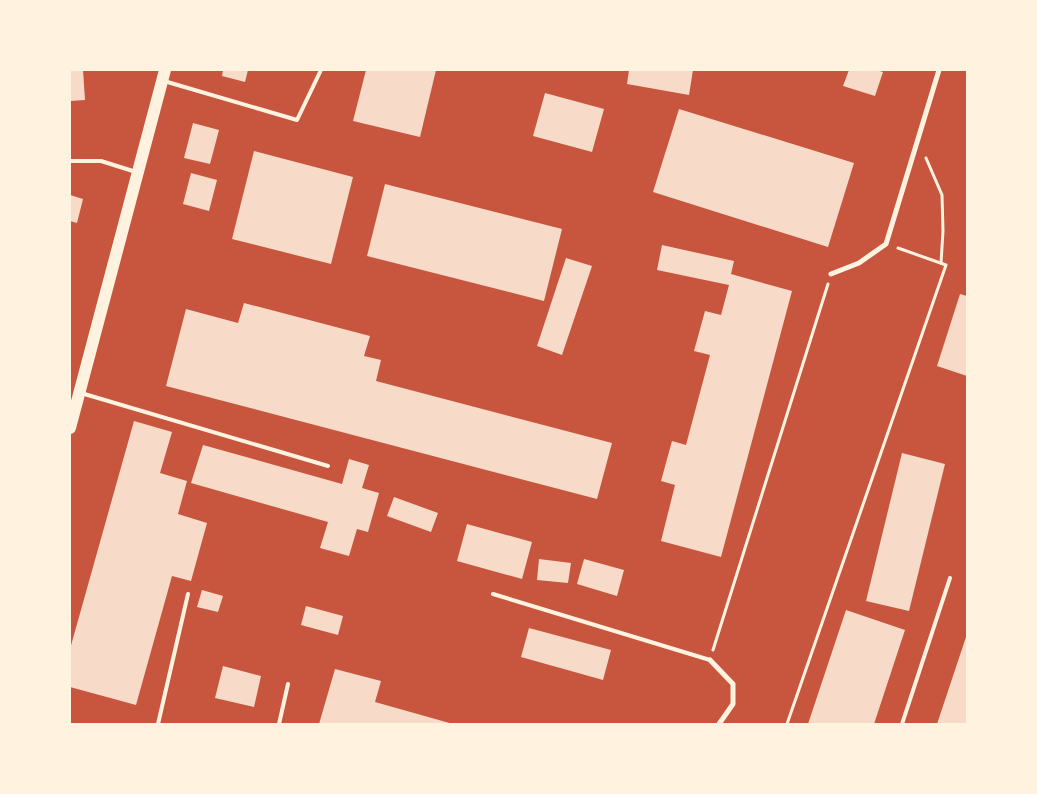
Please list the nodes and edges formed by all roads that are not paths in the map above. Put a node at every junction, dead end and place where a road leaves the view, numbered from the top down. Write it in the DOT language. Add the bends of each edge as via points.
graph roads {
  1 [pos="321,70"];
  2 [pos="940,70"];
  3 [pos="163,75"];
  4 [pos="70,161"];
  5 [pos="138,173"];
  6 [pos="832,274"];
  7 [pos="79,393"];
  8 [pos="73,405"];
  9 [pos="70,428"];
  10 [pos="328,466"];
  11 [pos="950,578"];
  12 [pos="188,594"];
  13 [pos="493,594"];
  14 [pos="710,660"];
  15 [pos="288,684"];
  16 [pos="158,724"];
  17 [pos="279,724"];
  18 [pos="719,724"];
  19 [pos="902,724"];
  1 -- 3 [label="lane" via="297,120"];
  2 -- 6 [label="street" via="886,244 859,263"];
  3 -- 5 [label="main road"];
  4 -- 5 [label="lane" via="101,162"];
  5 -- 7 [label="main road"];
  7 -- 8 [label="main road"];
  7 -- 10 [label="lane"];
  8 -- 9 [label="main road"];
  11 -- 19 [label="lane"];
  12 -- 16 [label="lane"];
  13 -- 14 [label="lane"];
  14 -- 18 [label="street" via="733,684 733,704"];
  15 -- 17 [label="lane"];
}
